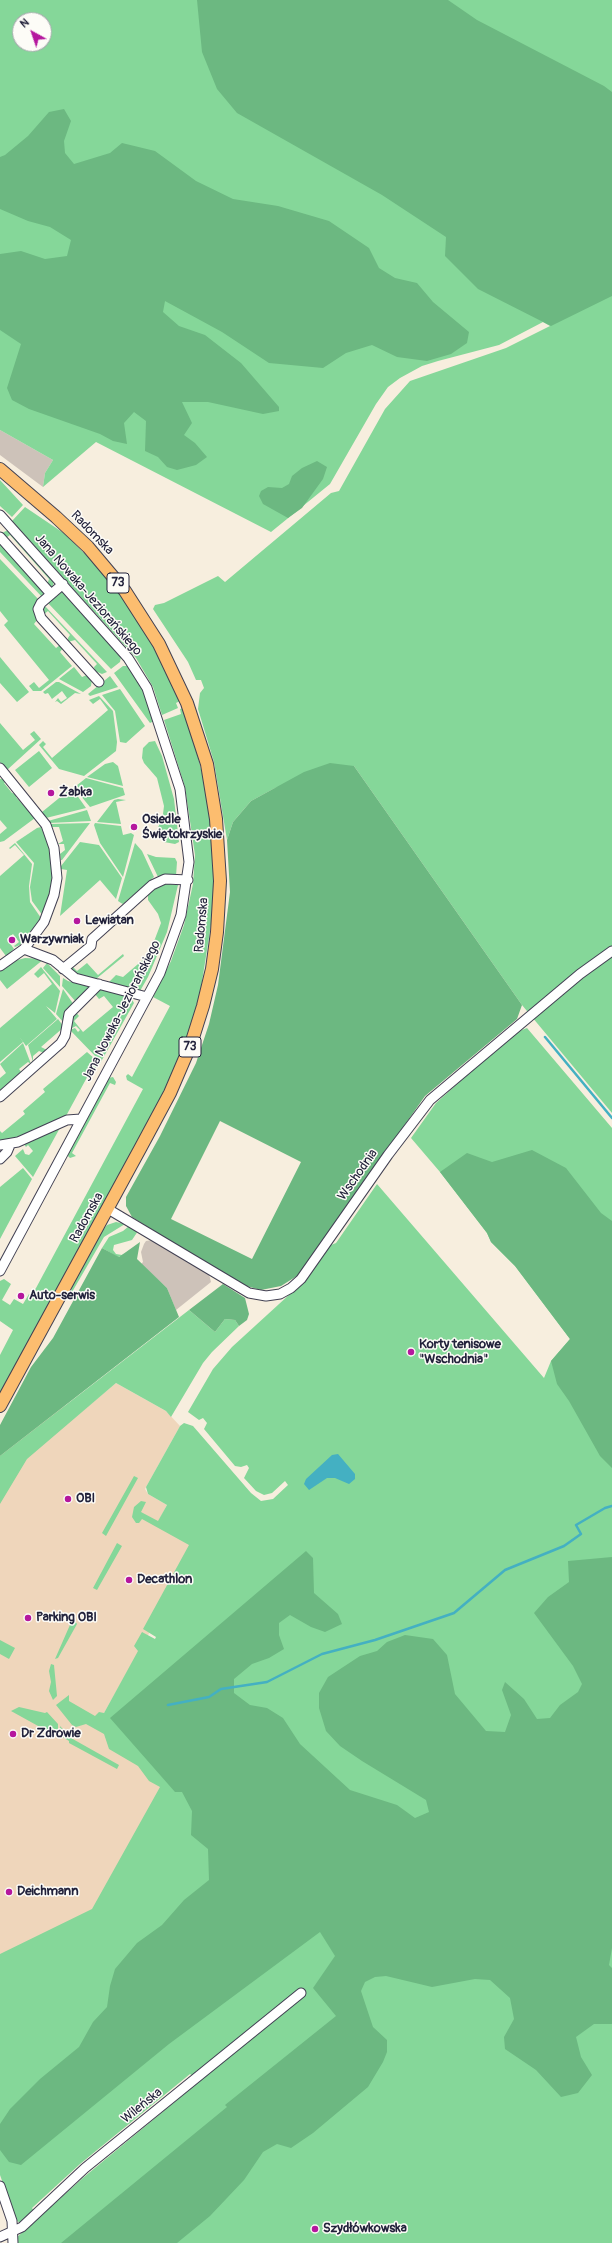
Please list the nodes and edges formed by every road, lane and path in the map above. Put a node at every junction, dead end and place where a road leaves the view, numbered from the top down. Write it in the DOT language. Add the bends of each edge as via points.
graph roads {
  1 [pos="0,469"];
  2 [pos="0,515"];
  3 [pos="3,526"];
  4 [pos="0,538"];
  5 [pos="63,584"];
  6 [pos="51,594"];
  7 [pos="99,682"];
  8 [pos="0,768"];
  9 [pos="188,880"];
  10 [pos="24,949"];
  11 [pos="612,951"];
  12 [pos="0,966"];
  13 [pos="63,969"];
  14 [pos="99,984"];
  15 [pos="147,997"];
  16 [pos="0,1097"];
  17 [pos="80,1119"];
  18 [pos="5,1145"];
  19 [pos="0,1159"];
  20 [pos="108,1208"];
  21 [pos="0,1271"];
  22 [pos="0,1406"];
  23 [pos="301,1993"];
  24 [pos="0,2186"];
  25 [pos="11,2231"];
  26 [pos="0,2237"];
  27 [pos="13,2243"];
  1 -- 20 [label="main road, Radomska / 73" via="88,547 122,587 147,623 173,669 187,703 206,764 215,812 219,858 219,906 216,944 204,1006 179,1074"];
  2 -- 3 [label="street, Jana Nowaka-Jeziorańskiego"];
  3 -- 5 [label="street, Jana Nowaka-Jeziorańskiego"];
  4 -- 6 [label="street"];
  5 -- 6 [label="street"];
  5 -- 9 [label="street, Jana Nowaka-Jeziorańskiego" via="128,658 147,688 180,789 189,848"];
  6 -- 7 [label="street" via="38,608 41,618"];
  8 -- 10 [label="street" via="46,825 57,864 55,889 49,912"];
  9 -- 13 [label="street" via="165,879 156,882 92,939 91,946"];
  9 -- 15 [label="street, Jana Nowaka-Jeziorańskiego" via="173,941"];
  10 -- 12 [label="street"];
  10 -- 13 [label="street" via="53,960"];
  11 -- 20 [label="street, Wschodnia" via="580,974 430,1100 301,1279 280,1294 266,1296 249,1293"];
  13 -- 14 [label="street" via="75,978"];
  14 -- 15 [label="street"];
  14 -- 16 [label="street" via="69,1014 61,1043"];
  15 -- 17 [label="street, Jana Nowaka-Jeziorańskiego"];
  17 -- 18 [label="street" via="67,1120"];
  17 -- 21 [label="street, Jana Nowaka-Jeziorańskiego"];
  18 -- 19 [label="street" via="7,1152"];
  20 -- 22 [label="main road, Radomska / 73"];
  23 -- 25 [label="street, Wileńska" via="85,2168 22,2227"];
  24 -- 25 [label="street" via="12,2220"];
  25 -- 26 [label="street, Wileńska"];
  25 -- 27 [label="street"];
}
